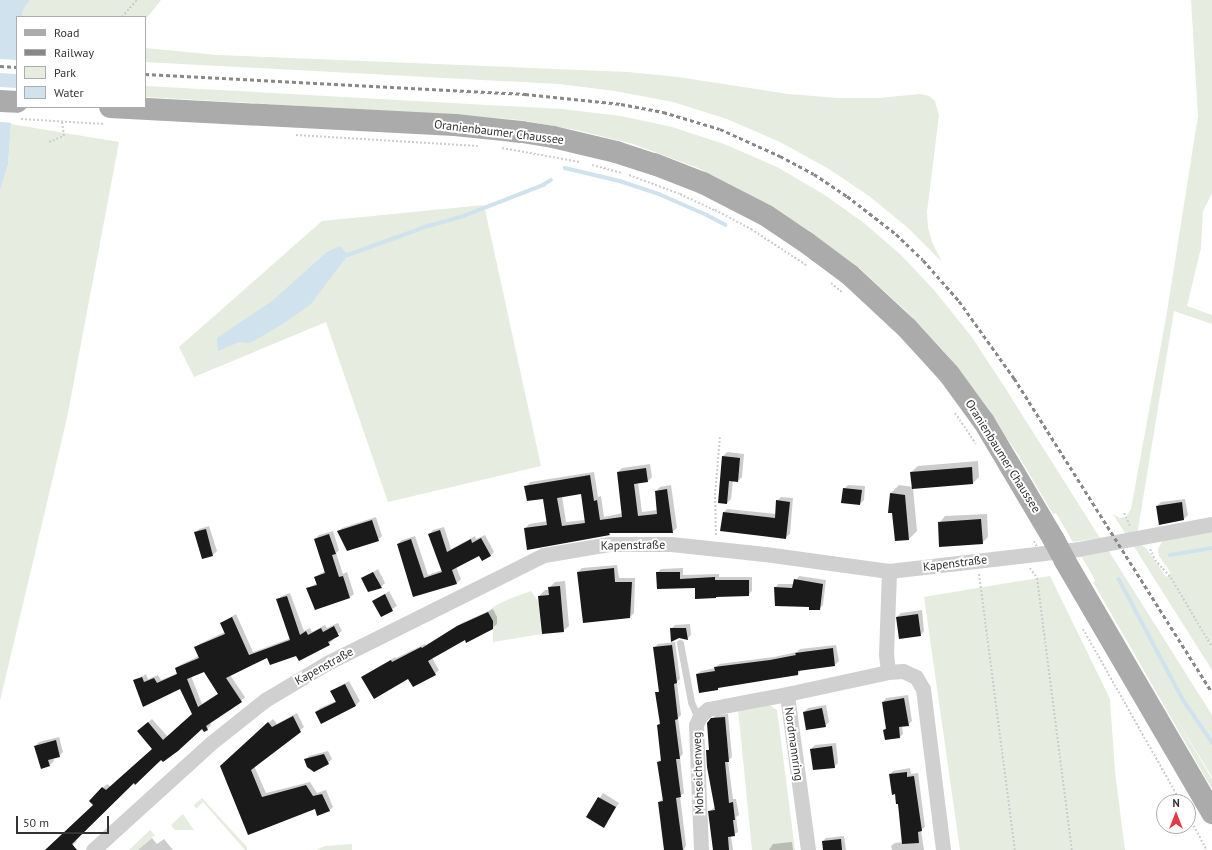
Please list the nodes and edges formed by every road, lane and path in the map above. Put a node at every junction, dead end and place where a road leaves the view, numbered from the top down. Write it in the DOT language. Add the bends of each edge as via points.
graph roads {
  1 [pos="137,0"];
  2 [pos="123,16"];
  3 [pos="0,101"];
  4 [pos="16,110"];
  5 [pos="109,116"];
  6 [pos="62,121"];
  7 [pos="295,135"];
  8 [pos="49,142"];
  9 [pos="481,146"];
  10 [pos="495,148"];
  11 [pos="809,267"];
  12 [pos="826,280"];
  13 [pos="849,298"];
  14 [pos="952,409"];
  15 [pos="720,437"];
  16 [pos="977,446"];
  17 [pos="1212,524"];
  18 [pos="1031,535"];
  19 [pos="1044,540"];
  20 [pos="715,549"];
  21 [pos="1021,555"];
  22 [pos="976,561"];
  23 [pos="888,571"];
  24 [pos="1171,578"];
  25 [pos="1082,627"];
  26 [pos="680,643"];
  27 [pos="1212,647"];
  28 [pos="888,672"];
  29 [pos="787,694"];
  30 [pos="700,716"];
  31 [pos="1176,794"];
  32 [pos="1212,813"];
  33 [pos="1196,830"];
  34 [pos="94,850"];
  35 [pos="701,850"];
  36 [pos="808,850"];
  37 [pos="943,850"];
  38 [pos="1015,850"];
  39 [pos="1072,850"];
  40 [pos="1207,850"];
  1 -- 2 [label="path"];
  3 -- 4 [label="main road"];
  4 -- 6 [label="path" via="49,121"];
  5 -- 6 [label="path"];
  5 -- 19 [label="main road, Oranienbaumer Chaussee" via="455,125 522,132 616,152 703,183 761,213 807,243 850,275 907,328 949,374 984,422"];
  6 -- 8 [label="path" via="64,136"];
  7 -- 9 [label="path"];
  10 -- 11 [label="path" via="584,163 651,183 708,207 751,229"];
  12 -- 13 [label="path"];
  14 -- 16 [label="path"];
  15 -- 20 [label="path" via="715,496"];
  17 -- 21 [label="street, Kapenstraße" via="1078,549"];
  18 -- 19 [label="path"];
  19 -- 32 [label="main road, Oranienbaumer Chaussee, bridge" via="1066,561"];
  20 -- 23 [label="street, Kapenstraße"];
  20 -- 34 [label="street, Kapenstraße" via="671,544 610,544 544,555 327,663 265,700 211,743"];
  21 -- 22 [label="street, Kapenstraße"];
  21 -- 39 [label="path" via="1037,578"];
  22 -- 23 [label="street, Kapenstraße"];
  22 -- 38 [label="path"];
  23 -- 28 [label="street"];
  24 -- 27 [label="path"];
  25 -- 31 [label="path"];
  26 -- 30 [label="lane" via="691,702 695,712"];
  28 -- 29 [label="street, Nordmannring"];
  28 -- 37 [label="street, Nordmannring" via="903,671 916,677 923,689"];
  29 -- 30 [label="street, Mohseichenweg" via="708,709"];
  29 -- 36 [label="street, Nordmannring"];
  30 -- 35 [label="street, Mohseichenweg" via="696,725"];
  33 -- 40 [label="path"];
}
